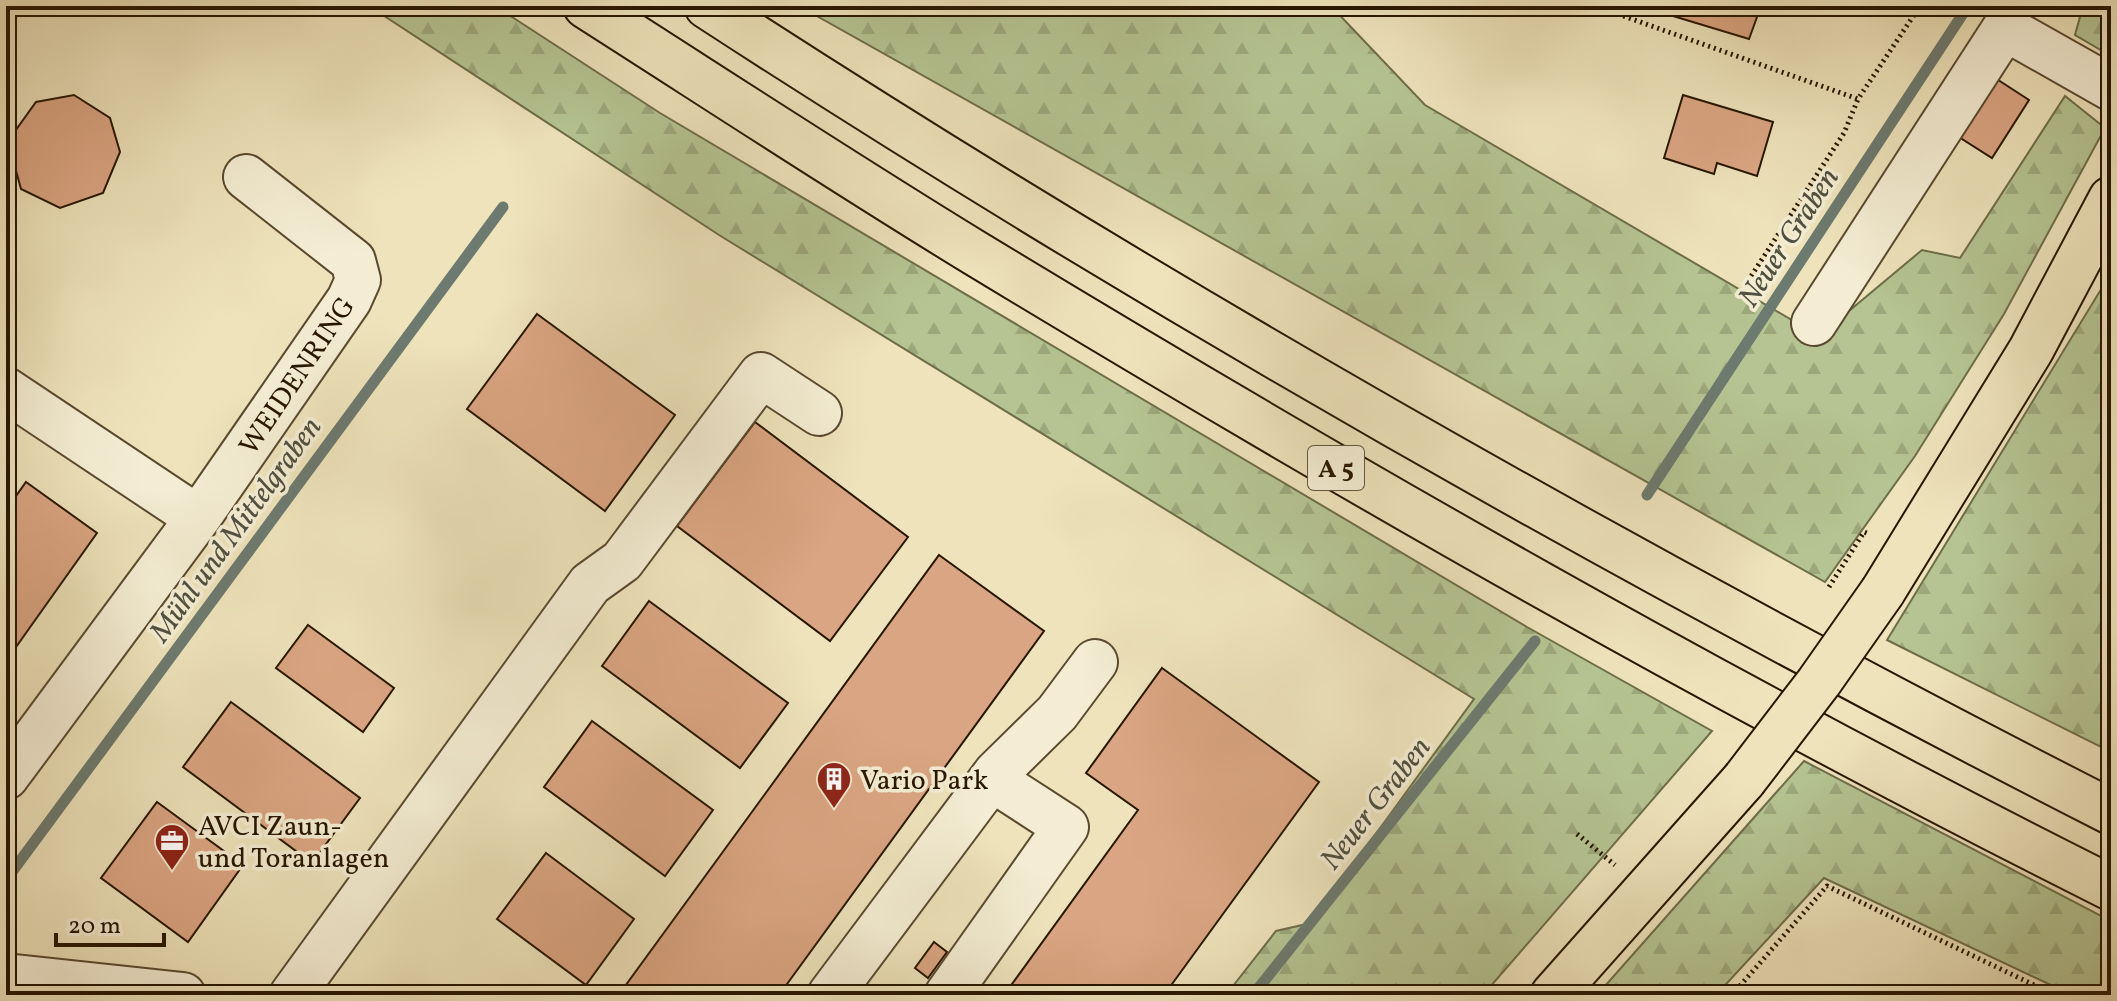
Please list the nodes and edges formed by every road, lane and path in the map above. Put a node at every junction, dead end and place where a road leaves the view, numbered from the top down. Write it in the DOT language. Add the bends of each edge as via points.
graph roads {
  1 [pos="586,6"];
  2 [pos="707,6"];
  3 [pos="1595,6"];
  4 [pos="1920,6"];
  5 [pos="2013,17"];
  6 [pos="2111,88"];
  7 [pos="1858,99"];
  8 [pos="246,177"];
  9 [pos="2111,199"];
  10 [pos="1748,281"];
  11 [pos="1814,323"];
  12 [pos="6,390"];
  13 [pos="819,413"];
  14 [pos="198,518"];
  15 [pos="1869,534"];
  16 [pos="1829,587"];
  17 [pos="1095,662"];
  18 [pos="6,777"];
  19 [pos="992,779"];
  20 [pos="2111,812"];
  21 [pos="1577,834"];
  22 [pos="1615,865"];
  23 [pos="2111,888"];
  24 [pos="6,976"];
  25 [pos="183,995"];
  26 [pos="292,995"];
  27 [pos="830,995"];
  28 [pos="947,995"];
  29 [pos="1553,995"];
  30 [pos="1732,995"];
  31 [pos="2055,995"];
  1 -- 23 [label="main road, A 5" via="973,251 1316,456 1656,649"];
  2 -- 20 [label="main road, A 5" via="1019,202 1348,398 1718,605"];
  3 -- 7 [label="path"];
  4 -- 7 [label="path"];
  5 -- 6 [label="street"];
  5 -- 11 [label="street"];
  7 -- 10 [label="path" via="1844,133"];
  8 -- 14 [label="street, WEIDENRING" via="353,261 358,280"];
  9 -- 29 [label="main road, bridge" via="2031,350 1883,591 1744,780"];
  12 -- 14 [label="street"];
  13 -- 26 [label="street" via="761,375 622,561 590,584"];
  14 -- 18 [label="street, WEIDENRING"];
  15 -- 16 [label="path" via="1864,532"];
  17 -- 19 [label="street" via="1057,713"];
  19 -- 27 [label="street"];
  19 -- 28 [label="street" via="1066,827"];
  21 -- 22 [label="path"];
  24 -- 25 [label="street"];
  30 -- 31 [label="path" via="1827,886"];
}
